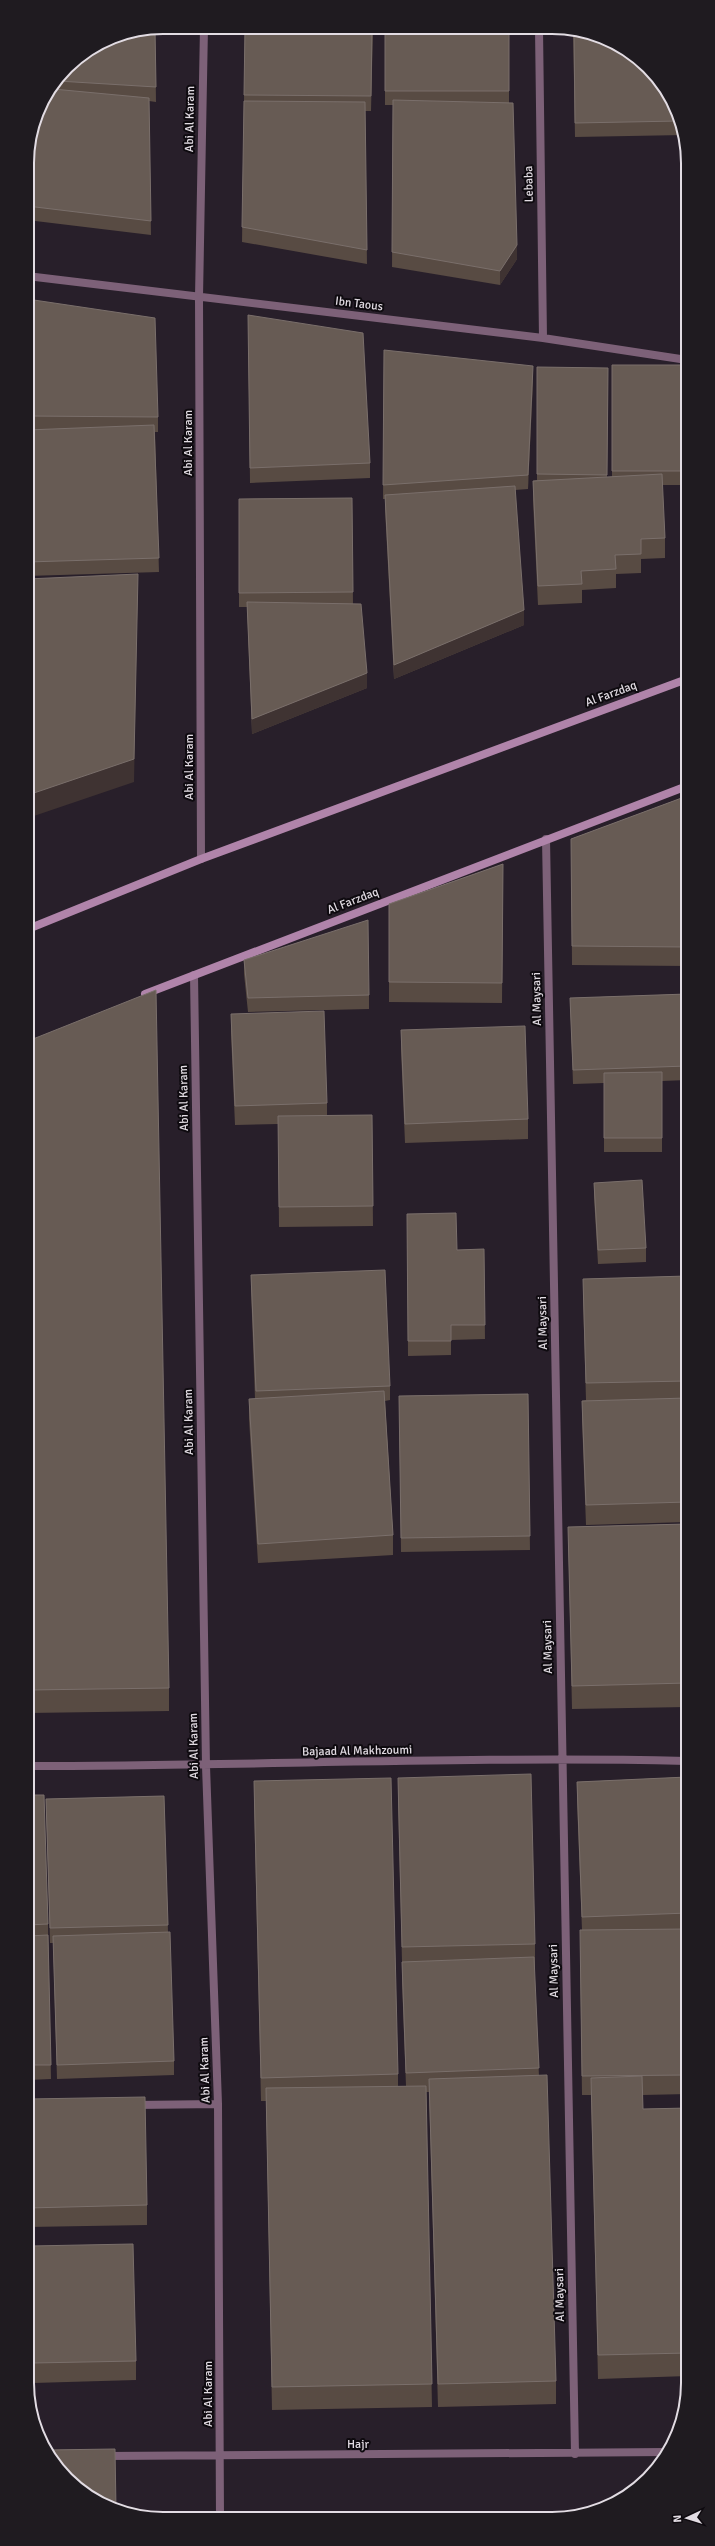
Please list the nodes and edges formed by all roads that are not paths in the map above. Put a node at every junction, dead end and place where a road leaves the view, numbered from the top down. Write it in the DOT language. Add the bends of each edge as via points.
graph roads {
  1 [pos="204,34"];
  2 [pos="539,34"];
  3 [pos="34,277"];
  4 [pos="199,297"];
  5 [pos="543,338"];
  6 [pos="681,359"];
  7 [pos="681,681"];
  8 [pos="681,788"];
  9 [pos="546,839"];
  10 [pos="201,859"];
  11 [pos="34,927"];
  12 [pos="194,975"];
  13 [pos="136,998"];
  14 [pos="562,1758"];
  15 [pos="681,1761"];
  16 [pos="34,1766"];
  17 [pos="206,1766"];
  18 [pos="218,2104"];
  19 [pos="123,2105"];
  20 [pos="660,2452"];
  21 [pos="575,2454"];
  22 [pos="96,2456"];
  23 [pos="221,2457"];
  24 [pos="220,2512"];
  1 -- 4 [label="street, Abi Al Karam"];
  2 -- 5 [label="street, Lebaba"];
  3 -- 4 [label="street, Ibn Taous"];
  4 -- 5 [label="street, Ibn Taous"];
  4 -- 10 [label="street, Abi Al Karam"];
  5 -- 6 [label="street, Ibn Taous"];
  7 -- 10 [label="street, Al Farzdaq"];
  8 -- 9 [label="street, Al Farzdaq"];
  9 -- 12 [label="street, Al Farzdaq"];
  9 -- 14 [label="street, Al Maysari"];
  10 -- 11 [label="street, Al Farzdaq"];
  12 -- 13 [label="street, Al Farzdaq"];
  12 -- 17 [label="street, Abi Al Karam"];
  14 -- 15 [label="street, Bajaad Al Makhzoumi"];
  14 -- 17 [label="street, Bajaad Al Makhzoumi"];
  14 -- 21 [label="street, Al Maysari"];
  16 -- 17 [label="street, Bajaad Al Makhzoumi"];
  17 -- 18 [label="street, Abi Al Karam"];
  18 -- 19 [label="street"];
  18 -- 23 [label="street, Abi Al Karam"];
  20 -- 21 [label="street, Hajr"];
  21 -- 23 [label="street, Hajr"];
  22 -- 23 [label="street, Hajr"];
  23 -- 24 [label="street, Abi Al Karam"];
}
